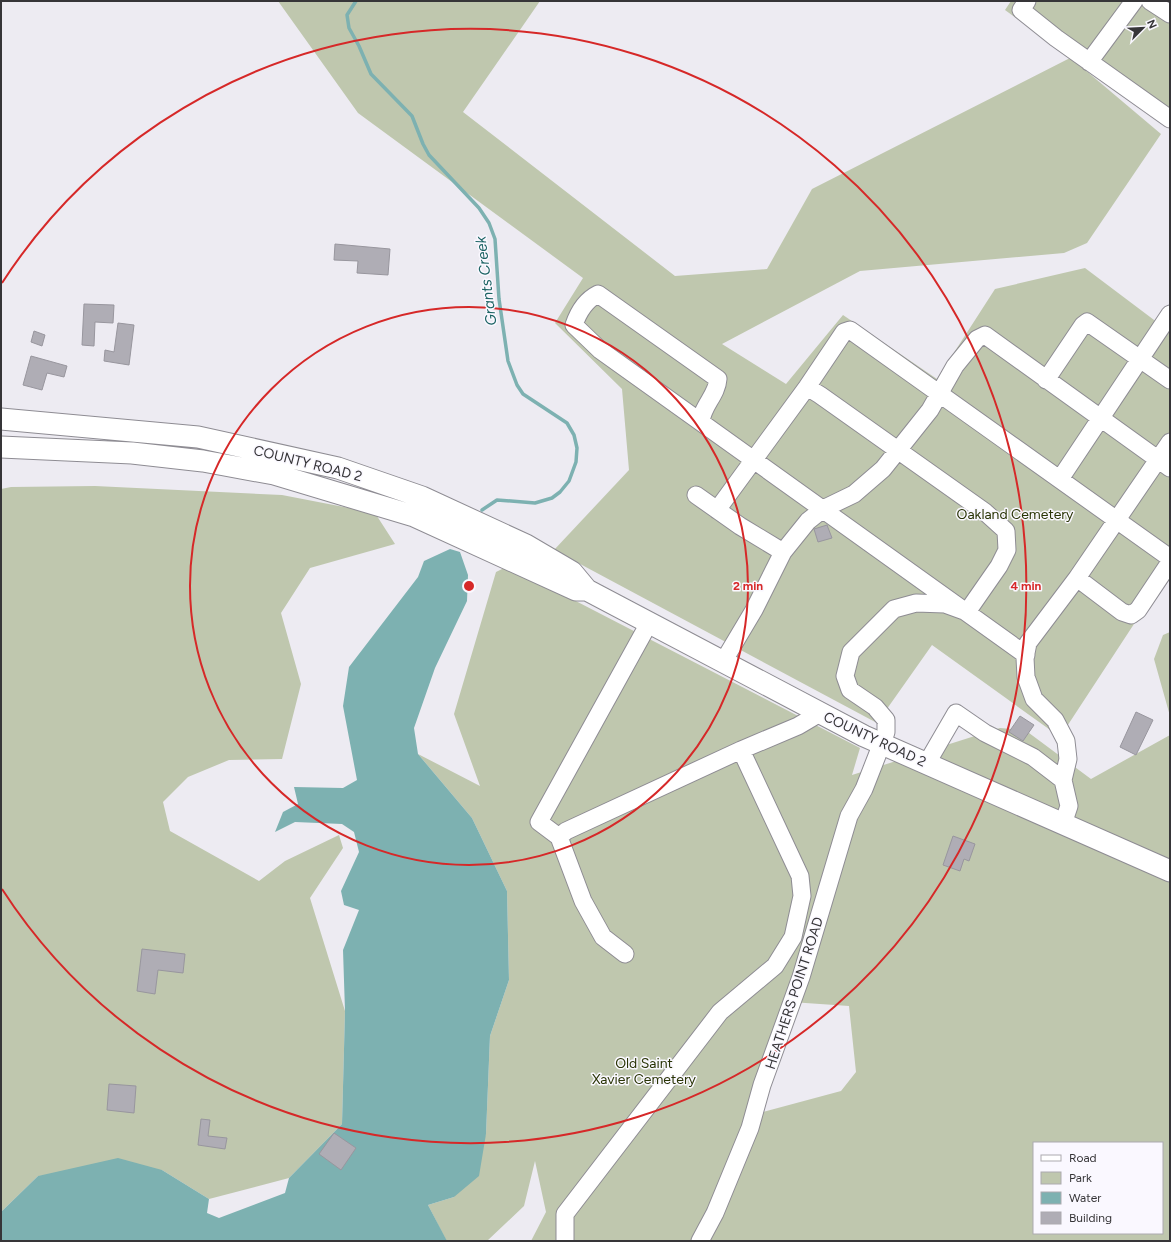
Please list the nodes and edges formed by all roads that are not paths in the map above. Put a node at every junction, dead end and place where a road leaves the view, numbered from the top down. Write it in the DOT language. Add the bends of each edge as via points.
graph roads {
  1 [pos="1027,1"];
  2 [pos="1134,1"];
  3 [pos="1150,1"];
  4 [pos="1170,14"];
  5 [pos="1089,62"];
  6 [pos="1170,119"];
  7 [pos="1170,314"];
  8 [pos="1140,360"];
  9 [pos="1046,380"];
  10 [pos="1170,380"];
  11 [pos="807,388"];
  12 [pos="940,392"];
  13 [pos="1100,418"];
  14 [pos="10,420"];
  15 [pos="701,422"];
  16 [pos="1170,442"];
  17 [pos="11,448"];
  18 [pos="899,451"];
  19 [pos="754,460"];
  20 [pos="1164,464"];
  21 [pos="1060,479"];
  22 [pos="696,495"];
  23 [pos="823,509"];
  24 [pos="717,510"];
  25 [pos="1116,520"];
  26 [pos="783,552"];
  27 [pos="1170,558"];
  28 [pos="1170,562"];
  29 [pos="1077,578"];
  30 [pos="587,590"];
  31 [pos="967,612"];
  32 [pos="649,623"];
  33 [pos="1026,655"];
  34 [pos="723,662"];
  35 [pos="820,713"];
  36 [pos="882,743"];
  37 [pos="741,750"];
  38 [pos="927,763"];
  39 [pos="1063,780"];
  40 [pos="1063,824"];
  41 [pos="559,837"];
  42 [pos="1170,871"];
  43 [pos="625,954"];
  44 [pos="565,1241"];
  45 [pos="700,1241"];
  1 -- 5 [label="street" via="1021,10"];
  2 -- 5 [label="street"];
  3 -- 4 [label="street"];
  5 -- 6 [label="street"];
  7 -- 8 [label="street"];
  8 -- 9 [label="street" via="1087,322"];
  8 -- 10 [label="street"];
  8 -- 13 [label="street"];
  9 -- 12 [label="street" via="985,335 977,339 955,366"];
  9 -- 13 [label="street"];
  11 -- 12 [label="street" via="844,332 850,330"];
  11 -- 18 [label="street"];
  11 -- 19 [label="street"];
  12 -- 18 [label="street" via="930,410"];
  12 -- 21 [label="street"];
  13 -- 20 [label="street"];
  13 -- 21 [label="street"];
  14 -- 17 [label="main road"];
  14 -- 30 [label="main road, COUNTY ROAD 2" via="198,436 338,468 422,497 526,545 572,572"];
  15 -- 15 [label="street" via="600,350 574,325 590,298 598,294 718,379 717,389 702,414"];
  15 -- 19 [label="street"];
  16 -- 20 [label="street"];
  17 -- 30 [label="main road, COUNTY ROAD 2" via="132,453 203,461 274,474 414,516 576,590"];
  18 -- 23 [label="street" via="854,494"];
  18 -- 31 [label="street" via="985,512 1006,531 1007,550"];
  19 -- 23 [label="street"];
  19 -- 24 [label="street"];
  20 -- 25 [label="street"];
  21 -- 25 [label="street"];
  22 -- 24 [label="street"];
  23 -- 26 [label="street" via="808,521"];
  23 -- 31 [label="street"];
  24 -- 26 [label="street"];
  25 -- 27 [label="street"];
  25 -- 29 [label="street"];
  26 -- 34 [label="street" via="754,610"];
  28 -- 29 [label="street" via="1138,610 1130,615 1122,612"];
  29 -- 33 [label="street" via="1028,643"];
  30 -- 32 [label="main road, COUNTY ROAD 2"];
  31 -- 33 [label="street"];
  31 -- 36 [label="street, HEATHERS POINT ROAD" via="945,604 916,602 894,610 851,652 845,676 850,690 875,707 886,720 886,732"];
  32 -- 34 [label="main road, COUNTY ROAD 2"];
  32 -- 41 [label="street" via="539,822"];
  33 -- 39 [label="street" via="1026,677 1034,699 1055,720 1066,741 1068,758"];
  34 -- 35 [label="main road, COUNTY ROAD 2"];
  35 -- 36 [label="main road, COUNTY ROAD 2"];
  35 -- 37 [label="street" via="798,726"];
  36 -- 38 [label="main road, COUNTY ROAD 2"];
  36 -- 45 [label="street, HEATHERS POINT ROAD" via="864,789 849,816 801,977 762,1085 750,1128"];
  37 -- 41 [label="street" via="566,831"];
  37 -- 44 [label="street" via="800,876 802,896 793,937 775,966 720,1012 565,1214"];
  38 -- 39 [label="street" via="956,713 986,733 1033,757"];
  38 -- 40 [label="main road, COUNTY ROAD 2"];
  39 -- 40 [label="street" via="1069,806"];
  40 -- 42 [label="main road, COUNTY ROAD 2"];
  41 -- 43 [label="street" via="583,901 603,937"];
}
